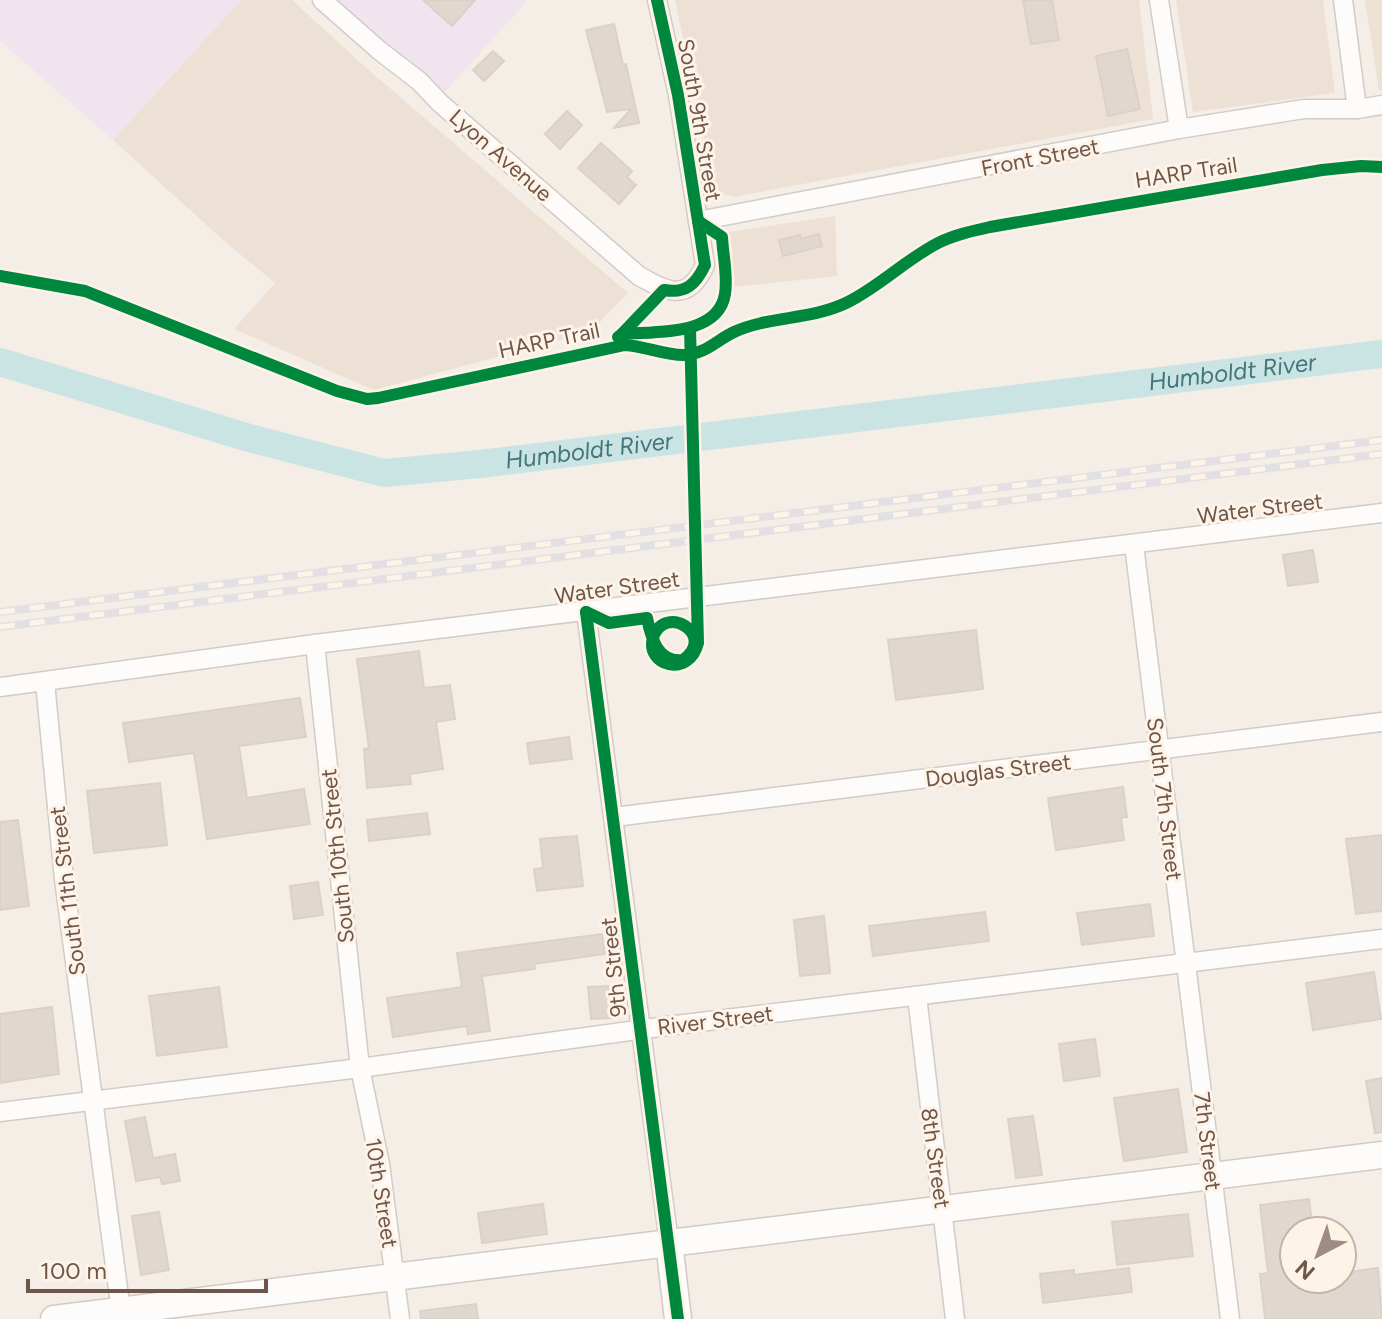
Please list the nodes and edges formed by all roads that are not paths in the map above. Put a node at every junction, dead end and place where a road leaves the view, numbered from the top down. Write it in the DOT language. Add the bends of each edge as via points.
graph roads {
  1 [pos="322,0"];
  2 [pos="657,0"];
  3 [pos="1159,0"];
  4 [pos="1343,0"];
  5 [pos="1382,105"];
  6 [pos="1357,109"];
  7 [pos="1179,129"];
  8 [pos="698,221"];
  9 [pos="689,288"];
  10 [pos="1382,513"];
  11 [pos="1134,545"];
  12 [pos="586,612"];
  13 [pos="315,644"];
  14 [pos="45,682"];
  15 [pos="0,687"];
  16 [pos="1382,722"];
  17 [pos="1159,750"];
  18 [pos="614,817"];
  19 [pos="1382,939"];
  20 [pos="1186,963"];
  21 [pos="917,996"];
  22 [pos="639,1030"];
  23 [pos="360,1068"];
  24 [pos="92,1100"];
  25 [pos="0,1112"];
  26 [pos="1382,1155"];
  27 [pos="1213,1176"];
  28 [pos="943,1210"];
  29 [pos="669,1243"];
  30 [pos="395,1277"];
  31 [pos="122,1315"];
  32 [pos="54,1319"];
  33 [pos="400,1319"];
  34 [pos="678,1319"];
  35 [pos="955,1319"];
  36 [pos="1230,1319"];
  1 -- 9 [label="street, Lyon Avenue" via="639,276 664,290"];
  2 -- 8 [label="street, South 9th Street"];
  3 -- 7 [label="street"];
  4 -- 6 [label="street"];
  5 -- 6 [label="street, Front Street"];
  6 -- 7 [label="street, Front Street" via="1304,109"];
  7 -- 8 [label="street, Front Street"];
  8 -- 9 [label="street, South 9th Street" via="705,265"];
  10 -- 11 [label="street, Water Street"];
  11 -- 12 [label="street, Water Street"];
  11 -- 17 [label="street, South 7th Street"];
  12 -- 13 [label="street, Water Street"];
  12 -- 18 [label="street, 9th Street"];
  13 -- 14 [label="street, Water Street"];
  13 -- 23 [label="street, South 10th Street"];
  14 -- 15 [label="street, Water Street"];
  14 -- 24 [label="street, South 11th Street"];
  16 -- 17 [label="street, Douglas Street"];
  17 -- 18 [label="street, Douglas Street"];
  17 -- 20 [label="street, South 7th Street"];
  18 -- 22 [label="street, 9th Street"];
  19 -- 20 [label="street, River Street"];
  20 -- 21 [label="street, River Street"];
  20 -- 27 [label="street, 7th Street"];
  21 -- 22 [label="street, River Street"];
  21 -- 28 [label="street, 8th Street"];
  22 -- 23 [label="street, River Street"];
  22 -- 29 [label="street, 9th Street"];
  23 -- 24 [label="street, River Street"];
  23 -- 30 [label="street, 10th Street"];
  24 -- 25 [label="street, River Street"];
  24 -- 31 [label="street, South 11th Street"];
  26 -- 27 [label="street"];
  27 -- 28 [label="street"];
  27 -- 36 [label="street, 7th Street"];
  28 -- 29 [label="street"];
  28 -- 35 [label="street, 8th Street"];
  29 -- 30 [label="street"];
  29 -- 34 [label="street, 9th Street"];
  30 -- 31 [label="street"];
  30 -- 33 [label="street, 10th Street"];
  31 -- 32 [label="street"];
}
